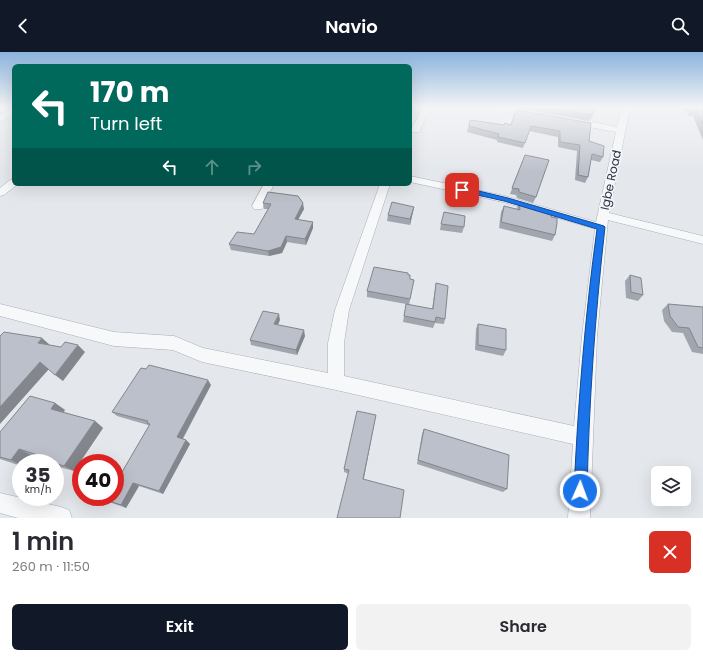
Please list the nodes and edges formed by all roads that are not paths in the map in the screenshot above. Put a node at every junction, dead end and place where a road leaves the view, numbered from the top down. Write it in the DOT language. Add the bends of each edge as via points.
graph roads {
  1 [pos="614,129"];
  2 [pos="621,130"];
  3 [pos="412,179"];
  4 [pos="12,184"];
  5 [pos="268,186"];
  6 [pos="384,186"];
  7 [pos="0,193"];
  8 [pos="258,206"];
  9 [pos="602,221"];
  10 [pos="703,240"];
  11 [pos="0,310"];
  12 [pos="336,382"];
  13 [pos="582,437"];
  14 [pos="0,503"];
  15 [pos="61,518"];
  16 [pos="579,518"];
  1 -- 2 [label="street"];
  2 -- 9 [label="street, Igbe Road"];
  3 -- 9 [label="street"];
  4 -- 7 [label="street"];
  5 -- 8 [label="street"];
  6 -- 12 [label="street" via="342,310 336,343"];
  9 -- 10 [label="street"];
  9 -- 13 [label="street, Igbe Road" via="592,304"];
  11 -- 12 [label="street" via="114,339 174,344 202,355"];
  12 -- 13 [label="street"];
  13 -- 16 [label="street, Igbe Road"];
  14 -- 15 [label="street"];
}
